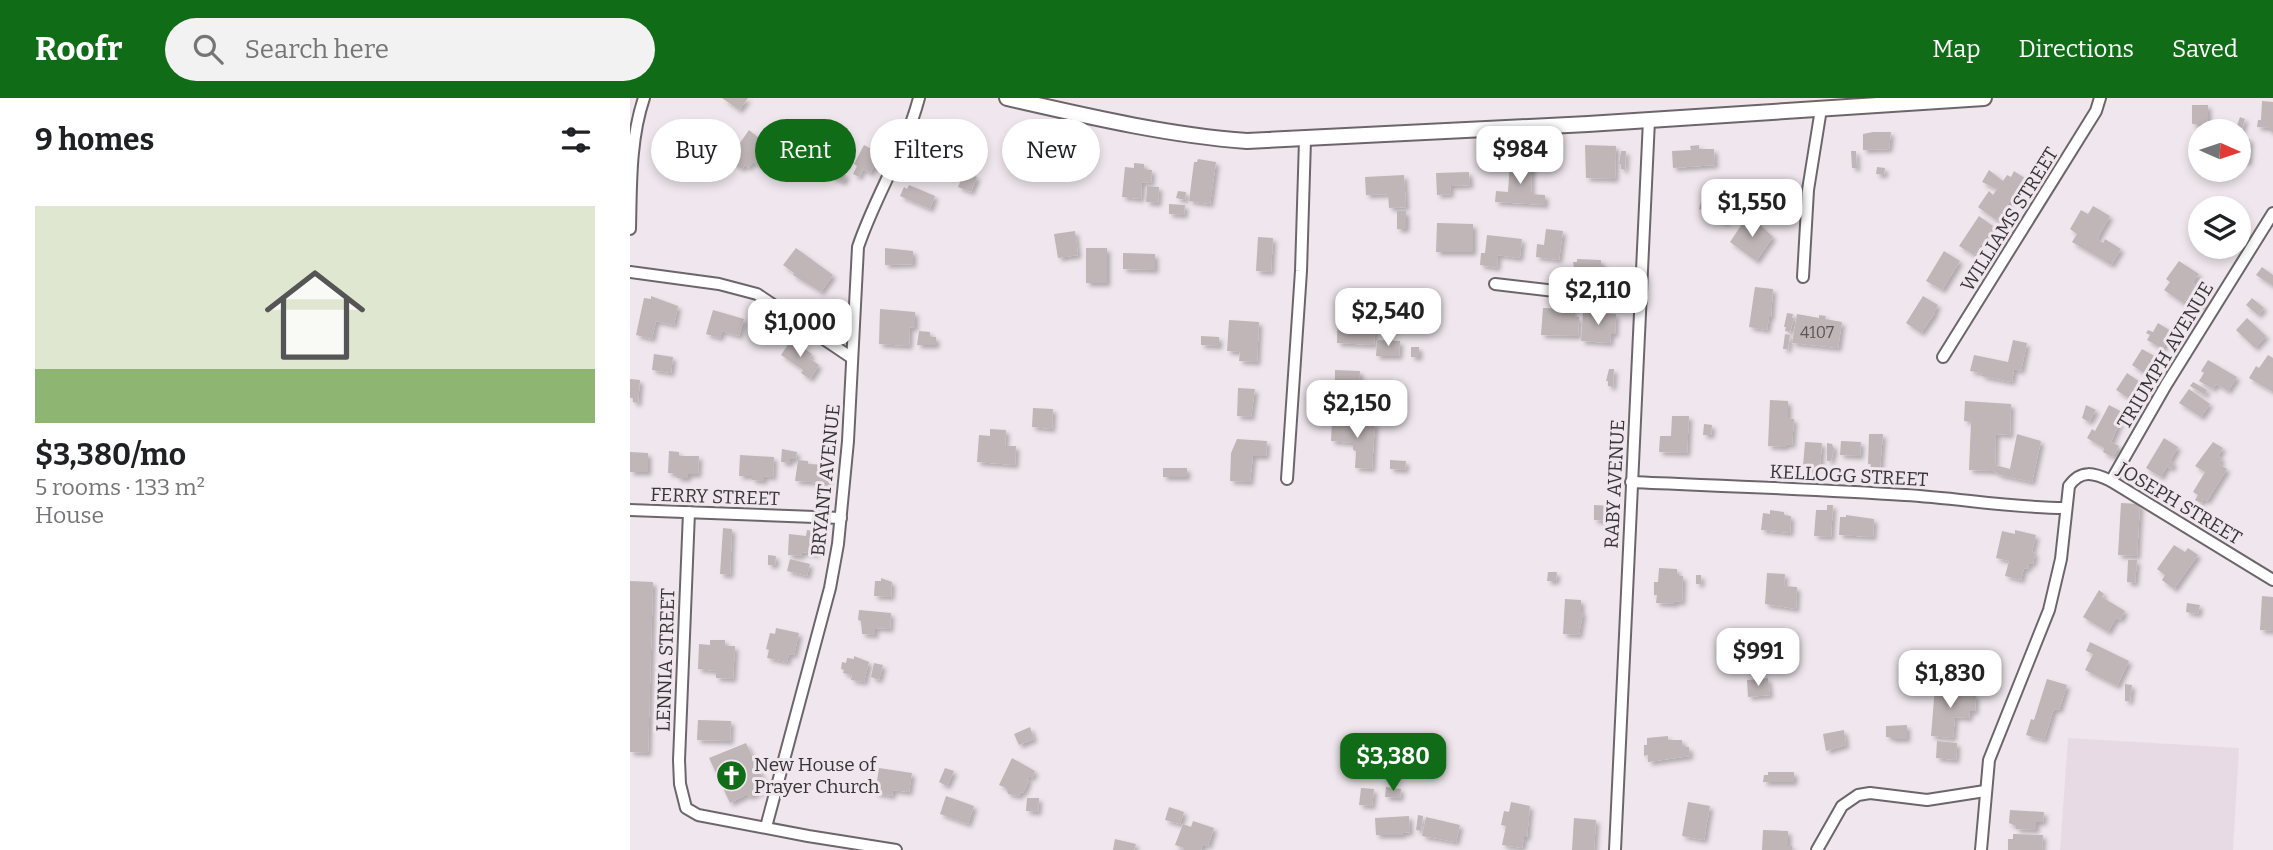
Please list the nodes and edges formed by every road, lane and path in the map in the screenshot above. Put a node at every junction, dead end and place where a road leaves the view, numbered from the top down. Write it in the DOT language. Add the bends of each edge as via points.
graph roads {
  1 [pos="644,98"];
  2 [pos="919,98"];
  3 [pos="1007,98"];
  4 [pos="1984,98"];
  5 [pos="2100,98"];
  6 [pos="1028,100"];
  7 [pos="1821,109"];
  8 [pos="1649,120"];
  9 [pos="1306,140"];
  10 [pos="2273,213"];
  11 [pos="630,229"];
  12 [pos="630,272"];
  13 [pos="1804,277"];
  14 [pos="1495,284"];
  15 [pos="1641,301"];
  16 [pos="1943,357"];
  17 [pos="852,358"];
  18 [pos="1287,479"];
  19 [pos="2111,481"];
  20 [pos="1631,482"];
  21 [pos="2065,508"];
  22 [pos="630,510"];
  23 [pos="689,512"];
  24 [pos="841,518"];
  25 [pos="2273,580"];
  26 [pos="1985,791"];
  27 [pos="766,827"];
  28 [pos="896,850"];
  29 [pos="1615,850"];
  30 [pos="1817,850"];
  31 [pos="1980,850"];
  1 -- 11 [label="street" via="631,152"];
  2 -- 17 [label="street, BRYANT AVENUE" via="858,247"];
  3 -- 6 [label="street"];
  4 -- 7 [label="street"];
  5 -- 16 [label="street, WILLIAMS STREET" via="2049,190"];
  6 -- 9 [label="street" via="1202,138"];
  7 -- 8 [label="street"];
  7 -- 13 [label="street" via="1808,190"];
  8 -- 9 [label="street"];
  8 -- 15 [label="street, RABY AVENUE"];
  9 -- 18 [label="street"];
  10 -- 19 [label="street, TRIUMPH AVENUE"];
  12 -- 17 [label="street" via="757,294"];
  14 -- 15 [label="street"];
  15 -- 20 [label="street, RABY AVENUE"];
  17 -- 24 [label="street, BRYANT AVENUE"];
  19 -- 21 [label="street, JOSEPH STREET" via="2080,474 2069,486"];
  19 -- 25 [label="street, JOSEPH STREET"];
  20 -- 21 [label="street, KELLOGG STREET"];
  20 -- 29 [label="street, RABY AVENUE"];
  21 -- 26 [label="street, JOSEPH STREET" via="2061,559 2049,610 1997,736"];
  22 -- 23 [label="street, FERRY STREET"];
  23 -- 24 [label="street, FERRY STREET"];
  23 -- 27 [label="street, LENNIA STREET" via="680,784 686,808 698,815"];
  24 -- 27 [label="street, BRYANT AVENUE" via="830,588"];
  26 -- 30 [label="street" via="1927,800 1858,795 1842,806"];
  26 -- 31 [label="street, JOSEPH STREET"];
  27 -- 28 [label="street"];
}
